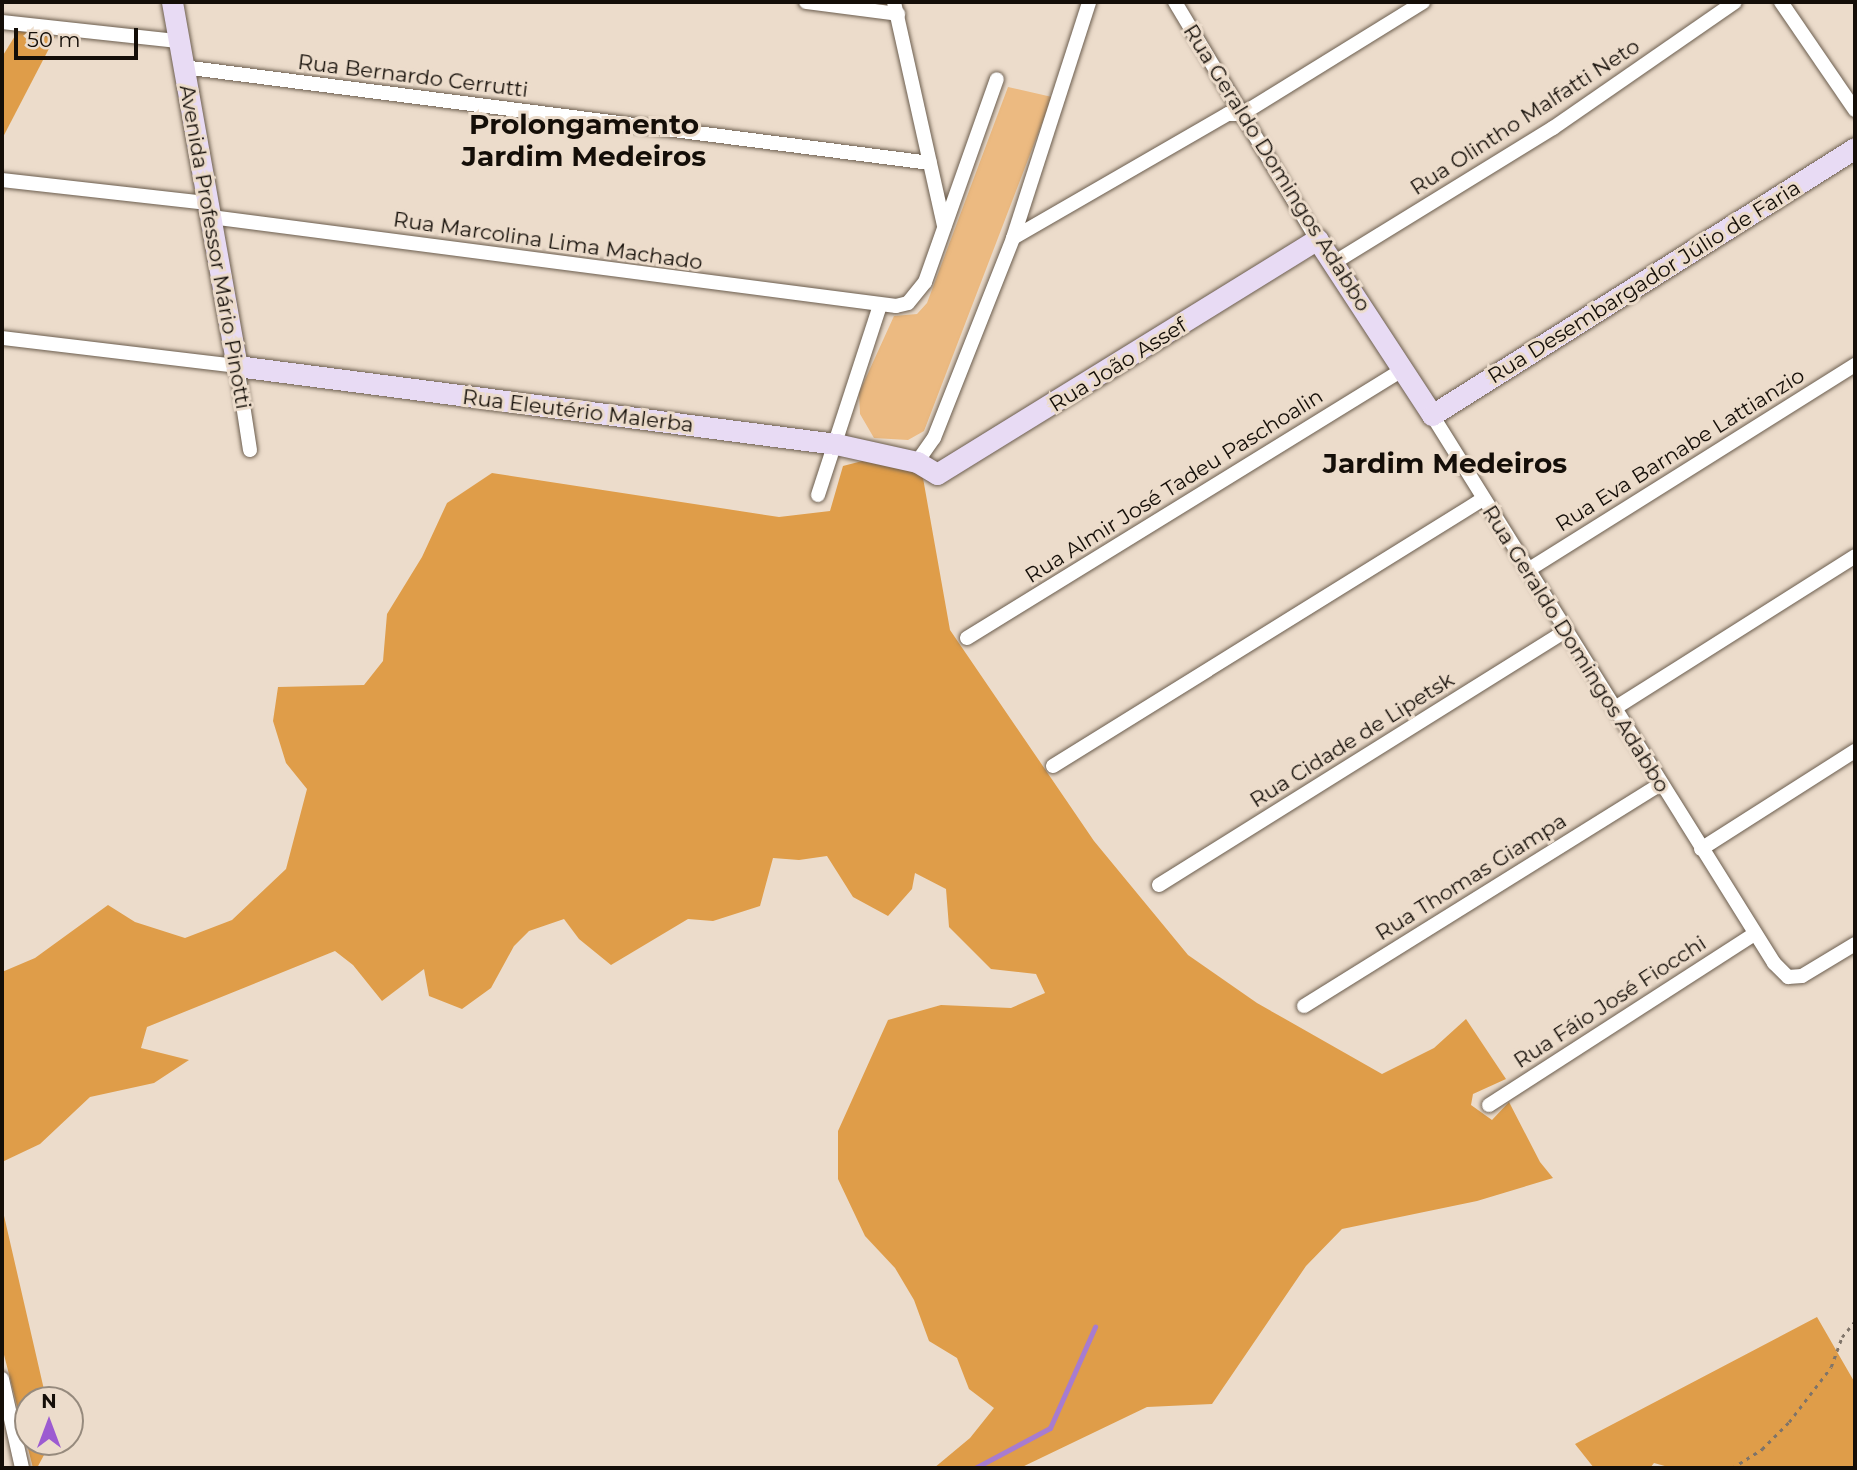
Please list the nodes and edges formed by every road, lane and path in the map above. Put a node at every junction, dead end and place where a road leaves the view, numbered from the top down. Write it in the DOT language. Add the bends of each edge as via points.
graph roads {
  1 [pos="172,2"];
  2 [pos="806,2"];
  3 [pos="1089,2"];
  4 [pos="1175,2"];
  5 [pos="1423,2"];
  6 [pos="1735,2"];
  7 [pos="1781,2"];
  8 [pos="896,8"];
  9 [pos="2,22"];
  10 [pos="178,41"];
  11 [pos="183,67"];
  12 [pos="997,79"];
  13 [pos="1855,110"];
  14 [pos="1242,114"];
  15 [pos="1855,148"];
  16 [pos="930,163"];
  17 [pos="2,180"];
  18 [pos="210,210"];
  19 [pos="944,226"];
  20 [pos="1013,238"];
  21 [pos="1317,239"];
  22 [pos="1335,262"];
  23 [pos="880,305"];
  24 [pos="2,338"];
  25 [pos="1855,365"];
  26 [pos="237,366"];
  27 [pos="1402,370"];
  28 [pos="1432,415"];
  29 [pos="836,444"];
  30 [pos="250,450"];
  31 [pos="917,462"];
  32 [pos="818,495"];
  33 [pos="1483,499"];
  34 [pos="1855,556"];
  35 [pos="1528,570"];
  36 [pos="1566,631"];
  37 [pos="967,638"];
  38 [pos="1615,708"];
  39 [pos="1855,751"];
  40 [pos="1053,766"];
  41 [pos="1660,784"];
  42 [pos="1702,849"];
  43 [pos="1160,885"];
  44 [pos="1754,934"];
  45 [pos="1855,944"];
  46 [pos="1304,1006"];
  47 [pos="1489,1105"];
  48 [pos="1855,1321"];
  49 [pos="2,1379"];
  50 [pos="22,1468"];
  51 [pos="1732,1468"];
  1 -- 10 [label="street, Avenida Professor Mário Pinotti"];
  2 -- 8 [label="street"];
  3 -- 20 [label="street"];
  4 -- 14 [label="street, Rua Geraldo Domingos Adabbo"];
  5 -- 14 [label="street"];
  6 -- 22 [label="street, Rua Olintho Malfatti Neto" via="1553,128"];
  7 -- 13 [label="street"];
  8 -- 16 [label="street"];
  9 -- 10 [label="street"];
  10 -- 11 [label="street, Avenida Professor Mário Pinotti"];
  11 -- 16 [label="street, Rua Bernardo Cerrutti"];
  11 -- 18 [label="street, Avenida Professor Mário Pinotti"];
  12 -- 19 [label="street, Rua Marcolina Lima Machado"];
  14 -- 20 [label="street" via="1228,114"];
  14 -- 21 [label="street, Rua Geraldo Domingos Adabbo"];
  15 -- 28 [label="street, Rua Desembargador Júlio de Faria"];
  16 -- 19 [label="street"];
  17 -- 18 [label="street, Rua Marcolina Lima Machado"];
  18 -- 23 [label="street, Rua Marcolina Lima Machado"];
  18 -- 26 [label="street, Avenida Professor Mário Pinotti"];
  19 -- 23 [label="street, Rua Marcolina Lima Machado" via="917,293 908,303"];
  20 -- 31 [label="street" via="934,438"];
  21 -- 22 [label="street, Rua Geraldo Domingos Adabbo"];
  21 -- 31 [label="street, Rua João Assef" via="942,474 931,473"];
  22 -- 27 [label="street, Rua Geraldo Domingos Adabbo"];
  23 -- 29 [label="street"];
  24 -- 26 [label="street"];
  25 -- 35 [label="street, Rua Eva Barnabe Lattianzio"];
  26 -- 29 [label="street, Rua Eleutério Malerba"];
  26 -- 30 [label="street, Avenida Professor Mário Pinotti"];
  27 -- 28 [label="street, Rua Geraldo Domingos Adabbo"];
  27 -- 37 [label="street, Rua Almir José Tadeu Paschoalin"];
  28 -- 33 [label="street, Rua Geraldo Domingos Adabbo"];
  29 -- 31 [label="street, Rua Eleutério Malerba"];
  29 -- 32 [label="street"];
  33 -- 35 [label="street, Rua Geraldo Domingos Adabbo"];
  33 -- 40 [label="street"];
  34 -- 38 [label="street"];
  35 -- 36 [label="street, Rua Geraldo Domingos Adabbo"];
  36 -- 38 [label="street, Rua Geraldo Domingos Adabbo"];
  36 -- 43 [label="street, Rua Cidade de Lipetsk"];
  38 -- 41 [label="street, Rua Geraldo Domingos Adabbo"];
  39 -- 42 [label="street"];
  41 -- 42 [label="street, Rua Geraldo Domingos Adabbo"];
  41 -- 46 [label="street, Rua Thomas Giampa"];
  42 -- 44 [label="street, Rua Geraldo Domingos Adabbo"];
  44 -- 45 [label="street, Rua Geraldo Domingos Adabbo" via="1783,973 1802,976"];
  44 -- 47 [label="street, Rua Fáio José Fiocchi"];
  48 -- 51 [label="path" via="1842,1337 1831,1367 1789,1422 1762,1449"];
  49 -- 50 [label="street"];
}
